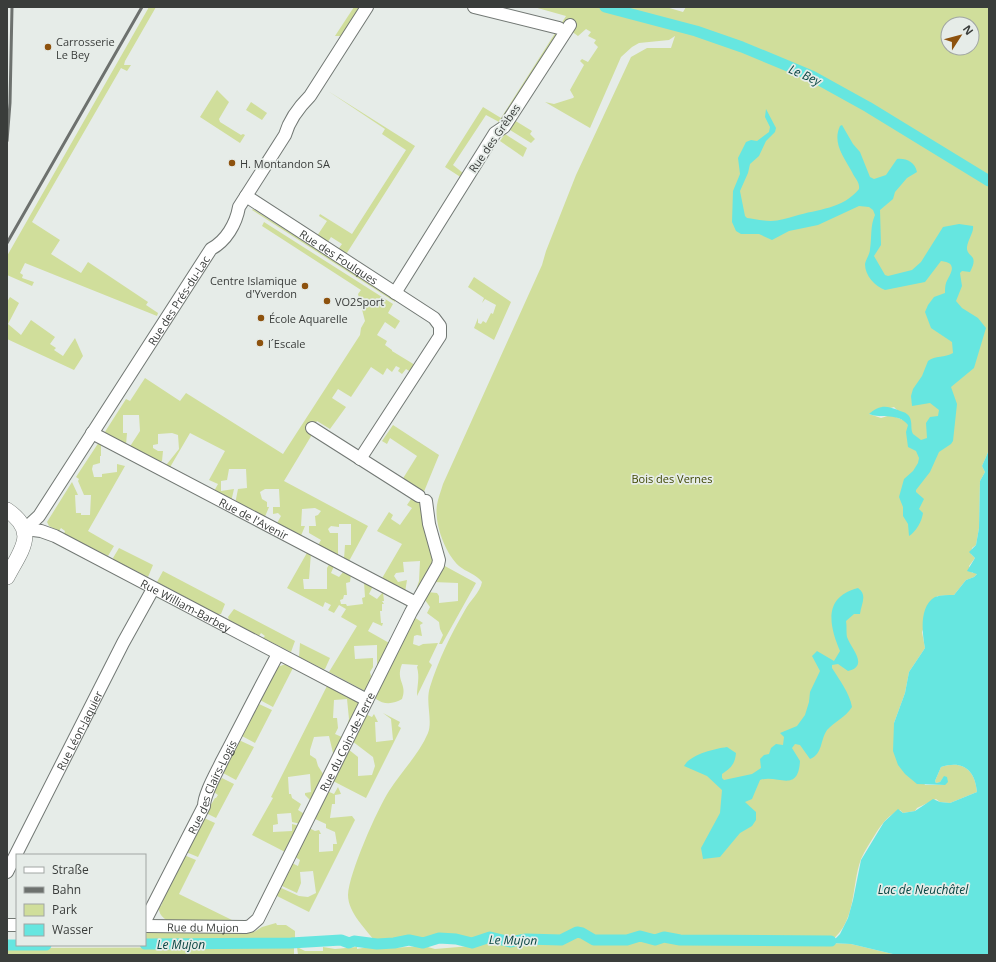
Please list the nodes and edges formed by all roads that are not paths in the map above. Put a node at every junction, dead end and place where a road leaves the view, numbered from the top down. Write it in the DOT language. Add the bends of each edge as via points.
graph roads {
  1 [pos="367,7"];
  2 [pos="474,7"];
  3 [pos="246,196"];
  4 [pos="394,292"];
  5 [pos="312,428"];
  6 [pos="92,433"];
  7 [pos="360,459"];
  8 [pos="7,510"];
  9 [pos="25,529"];
  10 [pos="7,577"];
  11 [pos="153,589"];
  12 [pos="416,603"];
  13 [pos="278,654"];
  14 [pos="367,700"];
  15 [pos="16,854"];
  16 [pos="16,854"];
  17 [pos="7,872"];
  18 [pos="146,918"];
  19 [pos="258,919"];
  20 [pos="146,926"];
  1 -- 3 [label="street, Rue des Prés-du-Lac" via="287,128"];
  2 -- 4 [label="street, Rue des Grèbes" via="564,26 504,127 495,133"];
  3 -- 4 [label="street, Rue des Foulques"];
  3 -- 6 [label="street, Rue des Prés-du-Lac" via="239,207 236,219 220,244 211,249"];
  4 -- 7 [label="street, Rue des Foulques" via="434,318 441,332"];
  5 -- 7 [label="street"];
  6 -- 9 [label="street, Rue des Prés-du-Lac" via="39,516"];
  6 -- 12 [label="street, Rue de l'Avenir"];
  7 -- 12 [label="street, Rue du Coin-de-Terre" via="422,499 438,565"];
  8 -- 9 [label="street"];
  9 -- 10 [label="street" via="20,553"];
  9 -- 11 [label="street, Rue William-Barbey" via="55,536"];
  11 -- 13 [label="street, Rue William-Barbey"];
  11 -- 16 [label="street, Rue Léon-Jaquier"];
  12 -- 14 [label="street, Rue du Coin-de-Terre"];
  13 -- 14 [label="street, Rue William-Barbey"];
  13 -- 18 [label="street, Rue des Clairs-Logis" via="219,767 204,806"];
  14 -- 19 [label="street, Rue du Coin-de-Terre"];
  15 -- 17 [label="street, Rue Léon-Jaquier"];
  19 -- 20 [label="street, Rue du Mujon" via="246,927"];
}
